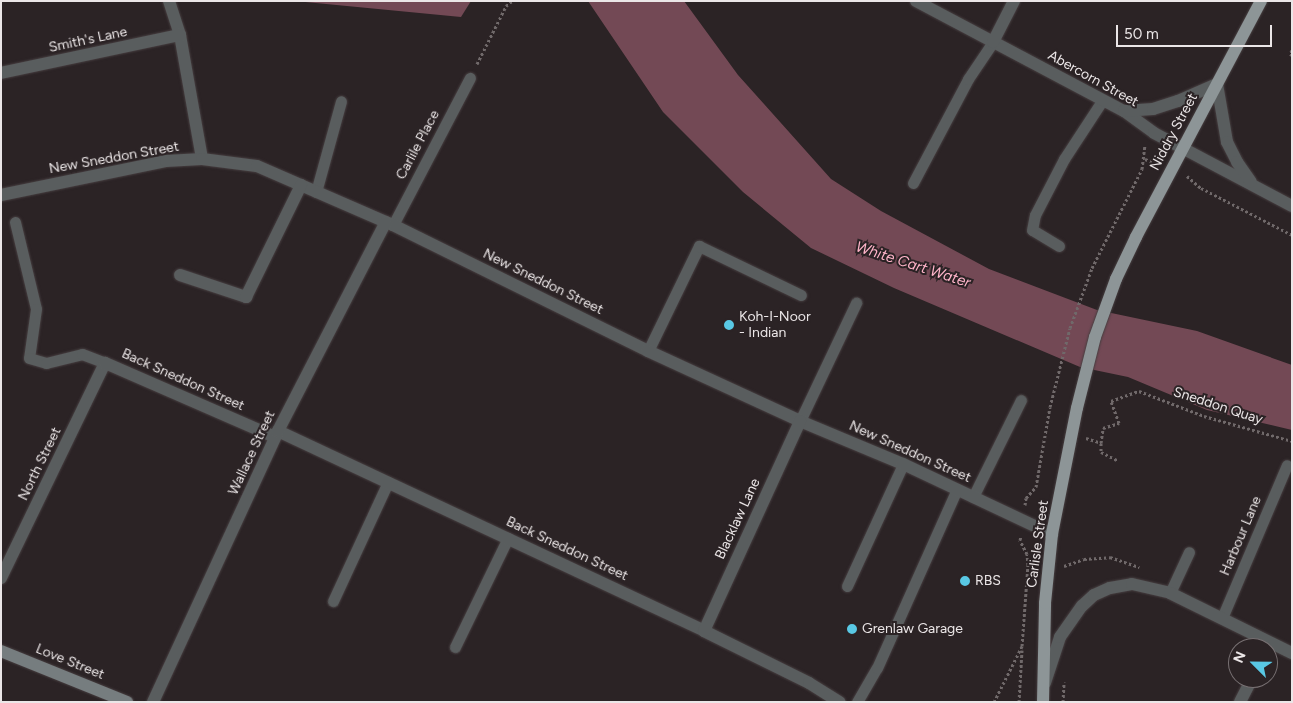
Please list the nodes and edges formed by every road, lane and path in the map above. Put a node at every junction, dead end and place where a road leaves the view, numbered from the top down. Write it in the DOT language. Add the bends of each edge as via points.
graph roads {
  1 [pos="169,1"];
  2 [pos="512,1"];
  3 [pos="916,1"];
  4 [pos="1014,1"];
  5 [pos="1261,1"];
  6 [pos="180,35"];
  7 [pos="993,42"];
  8 [pos="1292,50"];
  9 [pos="1292,55"];
  10 [pos="1,73"];
  11 [pos="470,78"];
  12 [pos="1217,84"];
  13 [pos="340,101"];
  14 [pos="1102,101"];
  15 [pos="1124,111"];
  16 [pos="1183,147"];
  17 [pos="202,159"];
  18 [pos="1172,168"];
  19 [pos="913,183"];
  20 [pos="301,186"];
  21 [pos="1254,186"];
  22 [pos="316,192"];
  23 [pos="1,195"];
  24 [pos="1292,206"];
  25 [pos="15,222"];
  26 [pos="389,224"];
  27 [pos="1292,235"];
  28 [pos="1059,246"];
  29 [pos="180,275"];
  30 [pos="801,295"];
  31 [pos="856,303"];
  32 [pos="648,351"];
  33 [pos="105,363"];
  34 [pos="1021,400"];
  35 [pos="1077,408"];
  36 [pos="800,421"];
  37 [pos="1072,432"];
  38 [pos="277,434"];
  39 [pos="1292,441"];
  40 [pos="1101,443"];
  41 [pos="1117,460"];
  42 [pos="903,464"];
  43 [pos="1287,465"];
  44 [pos="388,482"];
  45 [pos="957,489"];
  46 [pos="974,497"];
  47 [pos="1024,521"];
  48 [pos="1052,534"];
  49 [pos="508,538"];
  50 [pos="1189,552"];
  51 [pos="1,578"];
  52 [pos="846,586"];
  53 [pos="1170,593"];
  54 [pos="333,601"];
  55 [pos="1222,618"];
  56 [pos="704,631"];
  57 [pos="1256,638"];
  58 [pos="455,646"];
  59 [pos="1022,646"];
  60 [pos="1278,648"];
  61 [pos="1,651"];
  62 [pos="1292,653"];
  63 [pos="1065,672"];
  64 [pos="1044,686"];
  65 [pos="1247,688"];
  66 [pos="127,702"];
  67 [pos="154,702"];
  68 [pos="840,702"];
  69 [pos="857,702"];
  70 [pos="994,702"];
  71 [pos="1019,702"];
  72 [pos="1043,702"];
  73 [pos="1063,702"];
  74 [pos="1240,702"];
  1 -- 6 [label="street"];
  2 -- 11 [label="path" via="506,6"];
  3 -- 7 [label="street, Abercorn Street"];
  4 -- 7 [label="street"];
  5 -- 12 [label="main road, Niddry Street"];
  6 -- 10 [label="street, Smith's Lane"];
  6 -- 17 [label="street"];
  7 -- 14 [label="street, Abercorn Street"];
  7 -- 19 [label="lane" via="968,80"];
  8 -- 9 [label="path"];
  11 -- 26 [label="lane, Carlile Place"];
  12 -- 15 [label="street" via="1153,109"];
  12 -- 16 [label="main road, Niddry Street"];
  12 -- 21 [label="street, Abercorn Street" via="1228,142"];
  13 -- 22 [label="lane"];
  14 -- 15 [label="street, Abercorn Street"];
  14 -- 28 [label="lane" via="1064,159 1035,215 1032,230"];
  15 -- 16 [label="street, Abercorn Street" via="1154,133"];
  16 -- 18 [label="main road, Niddry Street"];
  16 -- 21 [label="street, Abercorn Street"];
  17 -- 20 [label="street, New Sneddon Street" via="257,166"];
  17 -- 23 [label="street, New Sneddon Street" via="166,161"];
  18 -- 27 [label="path" via="1202,188"];
  18 -- 35 [label="main road, Niddry Street" via="1116,279 1095,337"];
  18 -- 47 [label="path" via="1145,159 1092,268 1070,328 1050,407 1036,487 1026,498"];
  20 -- 22 [label="street, New Sneddon Street"];
  20 -- 29 [label="street" via="246,297"];
  21 -- 24 [label="street, Abercorn Street"];
  22 -- 26 [label="street, New Sneddon Street"];
  25 -- 33 [label="lane" via="36,310 29,358 46,363 82,354"];
  26 -- 32 [label="street, New Sneddon Street"];
  26 -- 38 [label="street, Wallace Street"];
  30 -- 32 [label="lane" via="699,246"];
  31 -- 36 [label="lane"];
  32 -- 36 [label="street, New Sneddon Street"];
  33 -- 38 [label="street, Back Sneddon Street"];
  33 -- 51 [label="street, North Street"];
  34 -- 46 [label="lane"];
  35 -- 37 [label="main road, Carlisle Street"];
  36 -- 42 [label="street, New Sneddon Street"];
  36 -- 56 [label="street, Blacklaw Lane"];
  37 -- 40 [label="path"];
  37 -- 48 [label="main road, Carlisle Street"];
  38 -- 44 [label="street, Back Sneddon Street"];
  38 -- 67 [label="street, Wallace Street"];
  39 -- 40 [label="path, Sneddon Quay" via="1204,416 1139,391 1111,401 1120,423 1103,428"];
  40 -- 41 [label="path" via="1101,452"];
  42 -- 45 [label="street, New Sneddon Street"];
  42 -- 52 [label="lane"];
  43 -- 55 [label="lane, Harbour Lane"];
  44 -- 49 [label="street, Back Sneddon Street"];
  44 -- 54 [label="lane"];
  45 -- 46 [label="street, New Sneddon Street"];
  45 -- 69 [label="lane" via="877,668"];
  46 -- 47 [label="street, New Sneddon Street"];
  47 -- 48 [label="street, New Sneddon Street"];
  47 -- 59 [label="path" via="1020,540 1028,565"];
  48 -- 64 [label="main road, Carlisle Street" via="1045,603"];
  49 -- 56 [label="street, Back Sneddon Street"];
  49 -- 58 [label="lane"];
  50 -- 53 [label="lane"];
  53 -- 55 [label="street"];
  53 -- 64 [label="street, Carlisle Street" via="1132,584 1094,595 1068,622"];
  55 -- 57 [label="street"];
  56 -- 68 [label="street, Back Sneddon Street"];
  59 -- 70 [label="path"];
  59 -- 71 [label="path"];
  60 -- 62 [label="street"];
  61 -- 66 [label="street, Love Street"];
  63 -- 73 [label="path"];
  64 -- 72 [label="main road, Carlisle Street"];
  65 -- 74 [label="street"];
}
